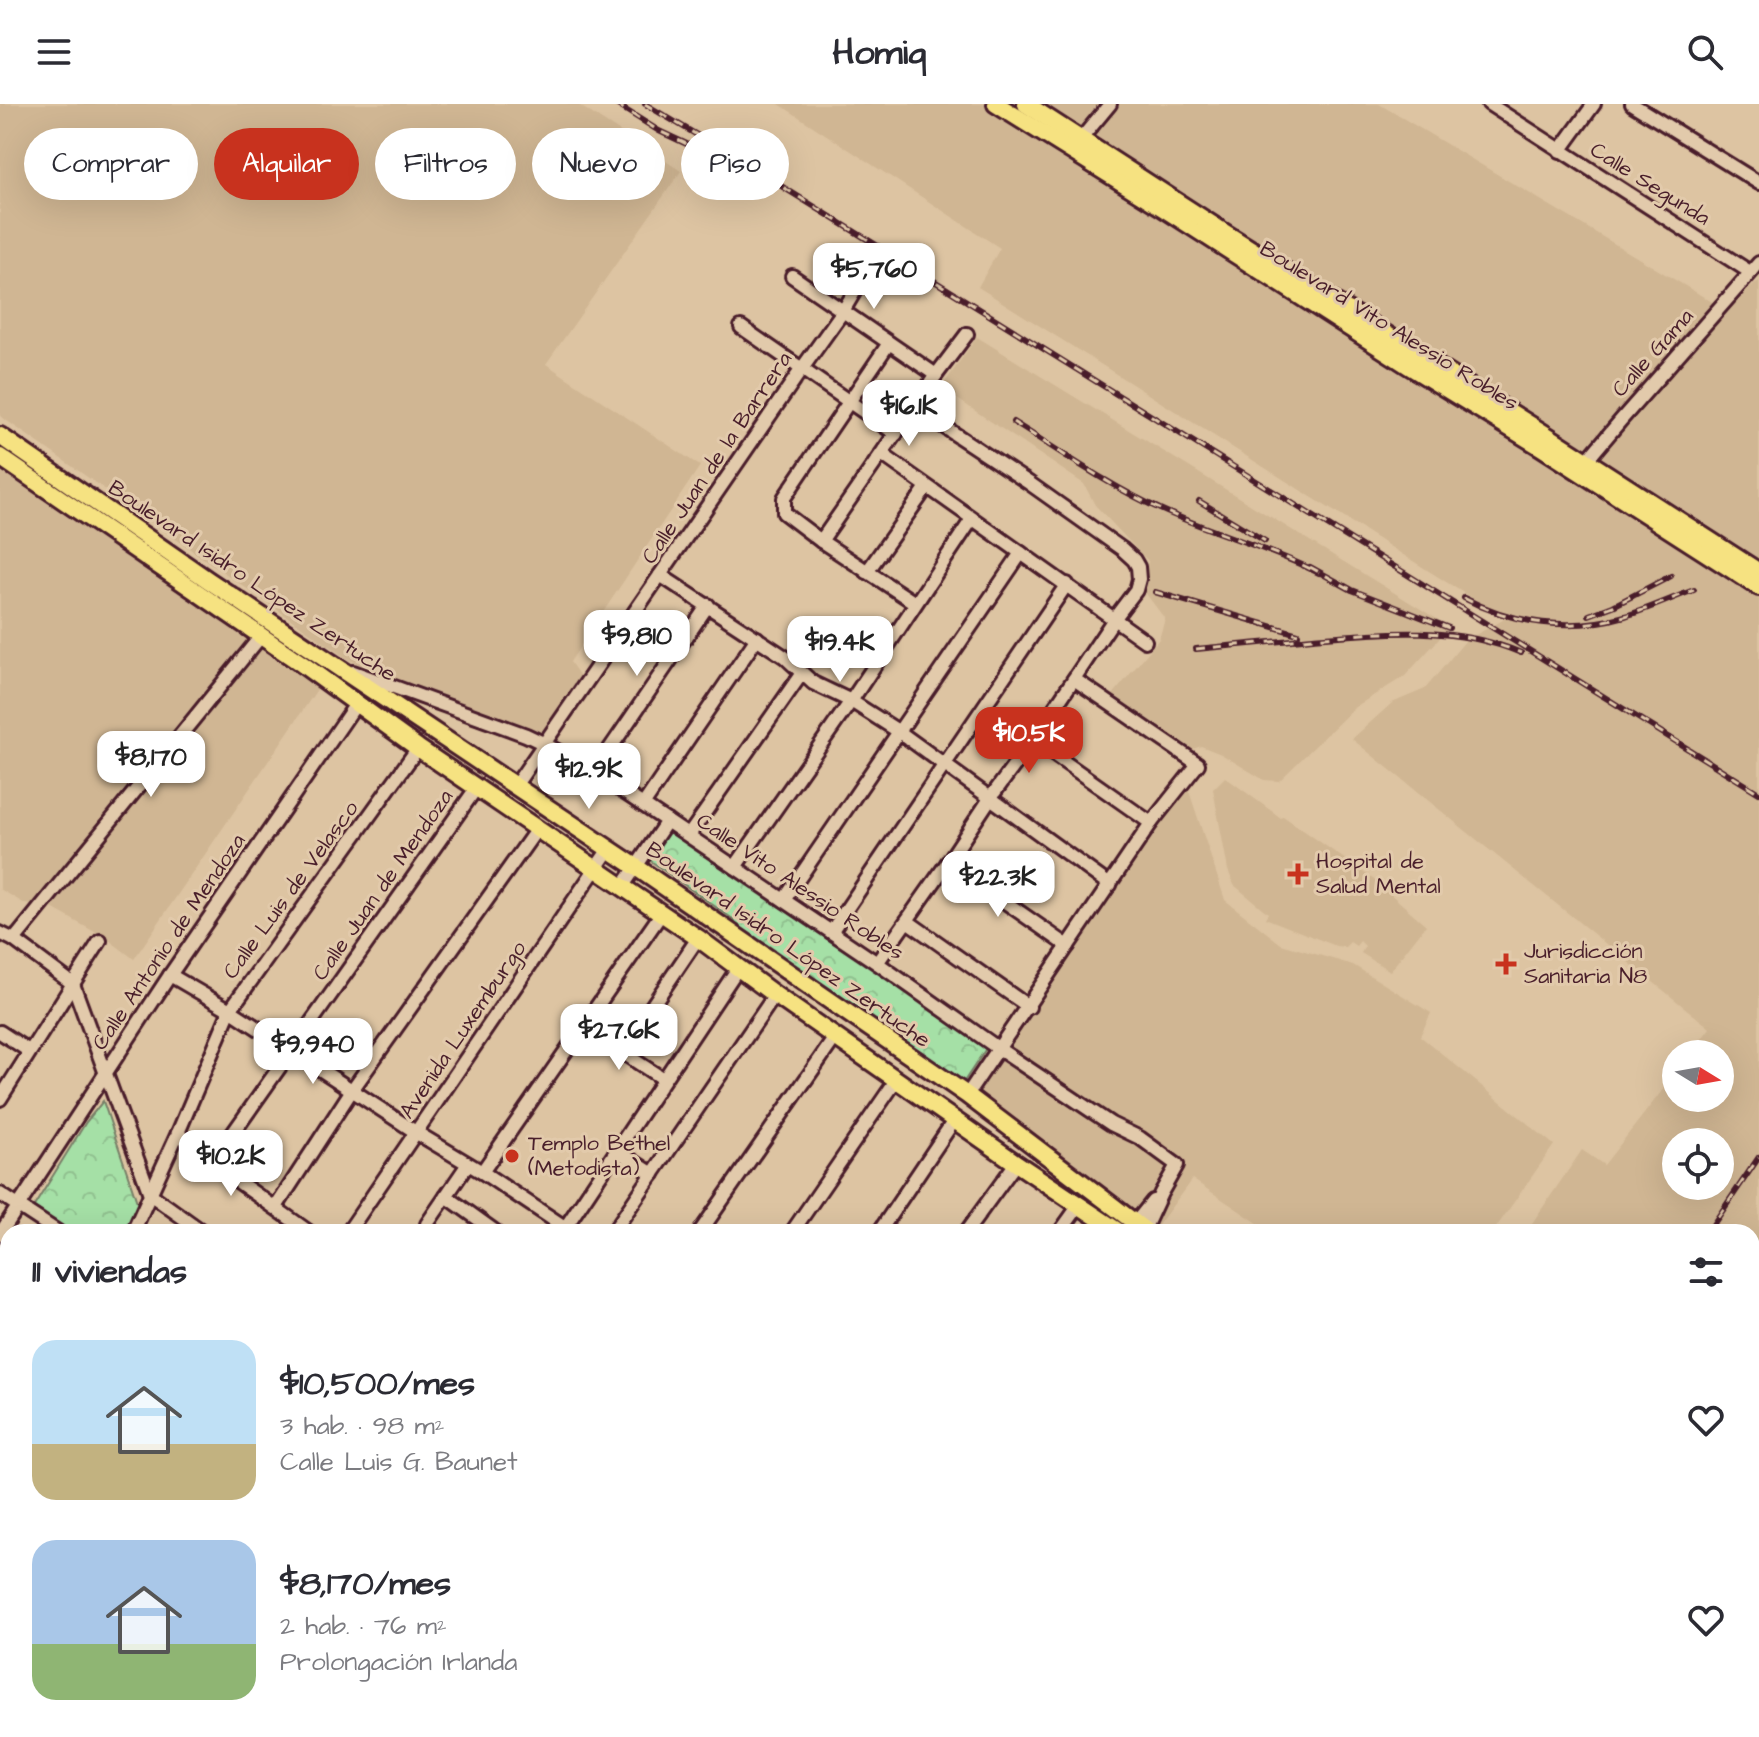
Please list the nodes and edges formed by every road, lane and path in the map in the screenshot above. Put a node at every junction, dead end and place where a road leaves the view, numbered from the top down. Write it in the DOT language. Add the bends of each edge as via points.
graph roads {
  1 [pos="996,104"];
  2 [pos="1110,104"];
  3 [pos="1489,104"];
  4 [pos="1594,104"];
  5 [pos="1632,104"];
  6 [pos="1020,108"];
  7 [pos="1077,145"];
  8 [pos="1560,151"];
  9 [pos="1759,183"];
  10 [pos="1755,267"];
  11 [pos="868,269"];
  12 [pos="792,276"];
  13 [pos="843,311"];
  14 [pos="741,327"];
  15 [pos="967,334"];
  16 [pos="889,343"];
  17 [pos="801,370"];
  18 [pos="936,375"];
  19 [pos="849,403"];
  20 [pos="914,407"];
  21 [pos="896,434"];
  22 [pos="0,436"];
  23 [pos="883,455"];
  24 [pos="0,457"];
  25 [pos="1582,466"];
  26 [pos="927,487"];
  27 [pos="972,519"];
  28 [pos="122,530"];
  29 [pos="821,541"];
  30 [pos="1021,553"];
  31 [pos="867,572"];
  32 [pos="1759,572"];
  33 [pos="660,575"];
  34 [pos="1067,584"];
  35 [pos="1759,587"];
  36 [pos="915,603"];
  37 [pos="708,605"];
  38 [pos="1114,619"];
  39 [pos="261,636"];
  40 [pos="757,638"];
  41 [pos="1145,641"];
  42 [pos="335,665"];
  43 [pos="802,673"];
  44 [pos="1074,679"];
  45 [pos="851,701"];
  46 [pos="356,704"];
  47 [pos="898,731"];
  48 [pos="1033,740"];
  49 [pos="545,744"];
  50 [pos="418,748"];
  51 [pos="944,764"];
  52 [pos="594,772"];
  53 [pos="515,786"];
  54 [pos="477,787"];
  55 [pos="991,797"];
  56 [pos="643,805"];
  57 [pos="667,821"];
  58 [pos="1151,823"];
  59 [pos="537,829"];
  60 [pos="689,835"];
  61 [pos="609,849"];
  62 [pos="948,862"];
  63 [pos="636,867"];
  64 [pos="735,867"];
  65 [pos="596,869"];
  66 [pos="1110,885"];
  67 [pos="623,886"];
  68 [pos="784,900"];
  69 [pos="661,914"];
  70 [pos="907,921"];
  71 [pos="831,932"];
  72 [pos="0,933"];
  73 [pos="698,938"];
  74 [pos="14,940"];
  75 [pos="100,941"];
  76 [pos="1068,946"];
  77 [pos="877,963"];
  78 [pos="738,968"];
  79 [pos="170,975"];
  80 [pos="73,984"];
  81 [pos="775,995"];
  82 [pos="1029,1007"];
  83 [pos="230,1010"];
  84 [pos="0,1032"];
  85 [pos="836,1036"];
  86 [pos="999,1049"];
  87 [pos="291,1050"];
  88 [pos="29,1051"];
  89 [pos="106,1071"];
  90 [pos="663,1079"];
  91 [pos="897,1079"];
  92 [pos="352,1090"];
  93 [pos="967,1095"];
  94 [pos="0,1099"];
  95 [pos="955,1119"];
  96 [pos="178,1133"];
  97 [pos="417,1133"];
  98 [pos="616,1150"];
  99 [pos="212,1163"];
  100 [pos="1016,1163"];
  101 [pos="468,1164"];
  102 [pos="482,1172"];
  103 [pos="653,1174"];
  104 [pos="0,1194"];
  105 [pos="150,1194"];
  106 [pos="446,1196"];
  107 [pos="1080,1204"];
  108 [pos="20,1206"];
  109 [pos="276,1207"];
  110 [pos="7,1224"];
  111 [pos="46,1224"];
  112 [pos="137,1224"];
  113 [pos="192,1224"];
  114 [pos="298,1224"];
  115 [pos="354,1224"];
  116 [pos="429,1224"];
  117 [pos="485,1224"];
  118 [pos="559,1224"];
  119 [pos="572,1224"];
  120 [pos="619,1224"];
  121 [pos="706,1224"];
  122 [pos="797,1224"];
  123 [pos="884,1224"];
  124 [pos="972,1224"];
  125 [pos="1066,1224"];
  126 [pos="1123,1224"];
  127 [pos="1128,1224"];
  128 [pos="1140,1224"];
  1 -- 6 [label="main road, Boulevard Vito Alessio Robles"];
  2 -- 7 [label="street"];
  3 -- 8 [label="street, Calle Segunda"];
  4 -- 8 [label="street"];
  5 -- 9 [label="street"];
  6 -- 7 [label="main road, Boulevard Vito Alessio Robles"];
  7 -- 25 [label="main road, Boulevard Vito Alessio Robles" via="1409,366"];
  8 -- 10 [label="street, Calle Segunda"];
  10 -- 25 [label="street, Calle Gama"];
  11 -- 13 [label="street, Calle Juan de la Barrera"];
  12 -- 13 [label="street"];
  13 -- 16 [label="street"];
  13 -- 17 [label="street, Calle Juan de la Barrera"];
  14 -- 17 [label="street"];
  15 -- 18 [label="street"];
  16 -- 18 [label="street"];
  16 -- 19 [label="street"];
  17 -- 19 [label="street"];
  17 -- 33 [label="street, Calle Juan de la Barrera"];
  18 -- 20 [label="street"];
  19 -- 21 [label="street"];
  19 -- 29 [label="street" via="784,498 784,513"];
  20 -- 21 [label="street"];
  20 -- 38 [label="street" via="1134,560 1139,572 1136,590"];
  21 -- 23 [label="street"];
  22 -- 28 [label="main road, Boulevard Isidro López Zertuche"];
  23 -- 26 [label="street"];
  23 -- 29 [label="street"];
  24 -- 28 [label="main road, Boulevard Isidro López Zertuche"];
  25 -- 32 [label="main road, Boulevard Vito Alessio Robles"];
  25 -- 35 [label="main road, Boulevard Vito Alessio Robles"];
  26 -- 27 [label="street"];
  26 -- 31 [label="street"];
  27 -- 30 [label="street"];
  27 -- 36 [label="street"];
  28 -- 39 [label="main road, Boulevard Isidro López Zertuche"];
  28 -- 42 [label="main road, Boulevard Isidro López Zertuche"];
  29 -- 31 [label="street"];
  30 -- 34 [label="street"];
  30 -- 47 [label="street"];
  31 -- 36 [label="street"];
  33 -- 37 [label="street"];
  33 -- 49 [label="street, Calle Juan de la Barrera"];
  34 -- 38 [label="street"];
  34 -- 51 [label="street"];
  36 -- 45 [label="street"];
  37 -- 40 [label="street"];
  37 -- 52 [label="street"];
  38 -- 41 [label="street"];
  38 -- 44 [label="street"];
  39 -- 46 [label="main road, Boulevard Isidro López Zertuche"];
  39 -- 74 [label="street"];
  40 -- 43 [label="street"];
  40 -- 56 [label="street"];
  42 -- 49 [label="street, Calle Vito Alessio Robles"];
  42 -- 53 [label="main road, Boulevard Isidro López Zertuche"];
  43 -- 45 [label="street"];
  43 -- 60 [label="street"];
  44 -- 48 [label="street"];
  44 -- 58 [label="street" via="1198,764"];
  45 -- 47 [label="street"];
  45 -- 64 [label="street"];
  46 -- 50 [label="main road, Boulevard Isidro López Zertuche"];
  46 -- 79 [label="street, Calle Antonio de Mendoza"];
  47 -- 51 [label="street"];
  47 -- 68 [label="street"];
  48 -- 55 [label="street"];
  48 -- 58 [label="street"];
  49 -- 52 [label="street, Calle Vito Alessio Robles"];
  49 -- 53 [label="street, Calle Juan de la Barrera"];
  50 -- 54 [label="main road, Boulevard Isidro López Zertuche"];
  50 -- 83 [label="street, Calle Luis de Velasco"];
  51 -- 55 [label="street"];
  51 -- 71 [label="street"];
  52 -- 56 [label="street, Calle Vito Alessio Robles"];
  53 -- 61 [label="main road, Boulevard Isidro López Zertuche"];
  54 -- 59 [label="main road, Boulevard Isidro López Zertuche"];
  54 -- 87 [label="street, Calle Juan de Mendoza"];
  55 -- 62 [label="street"];
  55 -- 66 [label="street"];
  56 -- 57 [label="street, Calle Vito Alessio Robles"];
  57 -- 60 [label="street, Calle Vito Alessio Robles"];
  57 -- 63 [label="street"];
  58 -- 66 [label="street"];
  59 -- 65 [label="main road, Boulevard Isidro López Zertuche"];
  59 -- 92 [label="street"];
  60 -- 64 [label="street, Calle Vito Alessio Robles"];
  61 -- 63 [label="main road, Boulevard Isidro López Zertuche"];
  61 -- 65 [label="street, Avenida Luxemburgo"];
  62 -- 70 [label="street"];
  62 -- 76 [label="street"];
  63 -- 67 [label="street"];
  63 -- 93 [label="main road, Boulevard Isidro López Zertuche"];
  64 -- 68 [label="street, Calle Vito Alessio Robles"];
  65 -- 67 [label="main road, Boulevard Isidro López Zertuche"];
  65 -- 97 [label="street, Avenida Luxemburgo"];
  66 -- 76 [label="street"];
  67 -- 69 [label="main road, Boulevard Isidro López Zertuche"];
  68 -- 71 [label="street, Calle Vito Alessio Robles"];
  69 -- 73 [label="main road, Boulevard Isidro López Zertuche"];
  69 -- 102 [label="street"];
  70 -- 77 [label="street"];
  70 -- 82 [label="street"];
  71 -- 77 [label="street, Calle Vito Alessio Robles"];
  72 -- 74 [label="street"];
  73 -- 78 [label="main road, Boulevard Isidro López Zertuche"];
  73 -- 90 [label="street" via="625,1046 628,1056"];
  74 -- 80 [label="street"];
  75 -- 80 [label="street"];
  76 -- 82 [label="street"];
  77 -- 86 [label="street, Calle Vito Alessio Robles"];
  78 -- 81 [label="main road, Boulevard Isidro López Zertuche"];
  78 -- 90 [label="street"];
  79 -- 83 [label="street"];
  79 -- 89 [label="street, Calle Antonio de Mendoza"];
  80 -- 88 [label="street"];
  80 -- 89 [label="street"];
  81 -- 85 [label="main road, Boulevard Isidro López Zertuche"];
  81 -- 103 [label="street"];
  82 -- 86 [label="street"];
  83 -- 87 [label="street"];
  83 -- 96 [label="street, Calle Luis de Velasco"];
  84 -- 88 [label="street"];
  85 -- 91 [label="main road, Boulevard Isidro López Zertuche"];
  85 -- 121 [label="street"];
  86 -- 93 [label="street"];
  86 -- 128 [label="street, Calle Vito Alessio Robles" via="1177,1165"];
  87 -- 92 [label="street"];
  87 -- 99 [label="street, Calle Juan de Mendoza"];
  88 -- 94 [label="street"];
  89 -- 105 [label="street"];
  89 -- 108 [label="street, Calle Antonio de Mendoza"];
  90 -- 98 [label="street"];
  91 -- 95 [label="main road, Boulevard Isidro López Zertuche"];
  91 -- 122 [label="street"];
  92 -- 97 [label="street"];
  92 -- 109 [label="street"];
  93 -- 127 [label="main road, Boulevard Isidro López Zertuche"];
  95 -- 100 [label="main road, Boulevard Isidro López Zertuche"];
  95 -- 123 [label="street"];
  96 -- 99 [label="street"];
  96 -- 105 [label="street, Calle Luis de Velasco"];
  97 -- 101 [label="street"];
  97 -- 115 [label="street, Avenida Luxemburgo"];
  98 -- 103 [label="street"];
  98 -- 119 [label="street"];
  99 -- 109 [label="street"];
  100 -- 107 [label="main road, Boulevard Isidro López Zertuche"];
  100 -- 124 [label="street"];
  101 -- 102 [label="street"];
  101 -- 106 [label="street"];
  102 -- 118 [label="street"];
  103 -- 120 [label="street"];
  104 -- 108 [label="street"];
  105 -- 112 [label="street, Calle Luis de Velasco"];
  105 -- 113 [label="street"];
  106 -- 116 [label="street"];
  106 -- 117 [label="street"];
  107 -- 125 [label="street"];
  107 -- 126 [label="main road, Boulevard Isidro López Zertuche"];
  108 -- 110 [label="street, Calle Antonio de Mendoza"];
  108 -- 111 [label="street"];
  109 -- 114 [label="street"];
}
